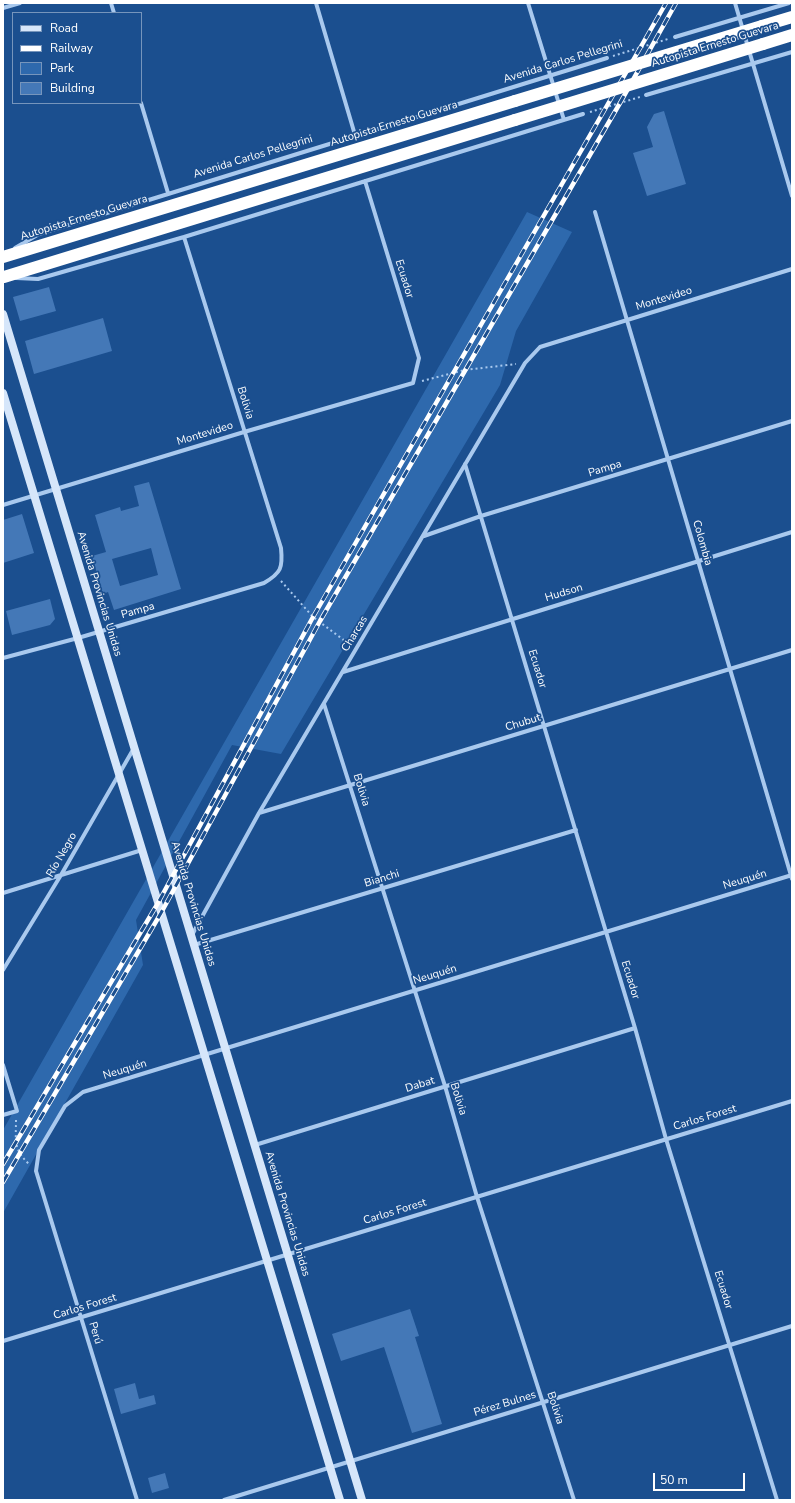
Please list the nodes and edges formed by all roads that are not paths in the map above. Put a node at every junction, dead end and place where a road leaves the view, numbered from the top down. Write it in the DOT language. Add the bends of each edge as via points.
graph roads {
  1 [pos="20,3"];
  2 [pos="316,3"];
  3 [pos="528,3"];
  4 [pos="735,3"];
  5 [pos="789,3"];
  6 [pos="3,8"];
  7 [pos="792,17"];
  8 [pos="739,18"];
  9 [pos="792,35"];
  10 [pos="675,37"];
  11 [pos="792,52"];
  12 [pos="607,58"];
  13 [pos="753,63"];
  14 [pos="550,75"];
  15 [pos="646,95"];
  16 [pos="141,104"];
  17 [pos="583,114"];
  18 [pos="564,120"];
  19 [pos="355,135"];
  20 [pos="365,181"];
  21 [pos="168,193"];
  22 [pos="792,196"];
  23 [pos="595,212"];
  24 [pos="184,237"];
  25 [pos="3,256"];
  26 [pos="792,269"];
  27 [pos="4,278"];
  28 [pos="3,314"];
  29 [pos="627,320"];
  30 [pos="540,347"];
  31 [pos="413,383"];
  32 [pos="3,393"];
  33 [pos="792,421"];
  34 [pos="244,432"];
  35 [pos="668,459"];
  36 [pos="465,464"];
  37 [pos="56,490"];
  38 [pos="34,496"];
  39 [pos="3,505"];
  40 [pos="481,516"];
  41 [pos="792,532"];
  42 [pos="423,536"];
  43 [pos="698,561"];
  44 [pos="277,575"];
  45 [pos="512,618"];
  46 [pos="99,632"];
  47 [pos="78,638"];
  48 [pos="792,650"];
  49 [pos="3,658"];
  50 [pos="730,669"];
  51 [pos="343,672"];
  52 [pos="324,704"];
  53 [pos="544,726"];
  54 [pos="134,748"];
  55 [pos="118,776"];
  56 [pos="350,785"];
  57 [pos="259,813"];
  58 [pos="576,830"];
  59 [pos="142,850"];
  60 [pos="61,875"];
  61 [pos="792,876"];
  62 [pos="382,888"];
  63 [pos="3,893"];
  64 [pos="606,932"];
  65 [pos="191,936"];
  66 [pos="194,945"];
  67 [pos="3,970"];
  68 [pos="414,990"];
  69 [pos="635,1028"];
  70 [pos="226,1048"];
  71 [pos="204,1055"];
  72 [pos="3,1065"];
  73 [pos="445,1086"];
  74 [pos="792,1101"];
  75 [pos="3,1115"];
  76 [pos="666,1139"];
  77 [pos="255,1145"];
  78 [pos="36,1171"];
  79 [pos="477,1197"];
  80 [pos="288,1254"];
  81 [pos="267,1261"];
  82 [pos="81,1317"];
  83 [pos="792,1326"];
  84 [pos="3,1341"];
  85 [pos="731,1345"];
  86 [pos="544,1402"];
  87 [pos="351,1461"];
  88 [pos="330,1468"];
  89 [pos="137,1500"];
  90 [pos="224,1500"];
  91 [pos="340,1500"];
  92 [pos="362,1500"];
  93 [pos="574,1500"];
  94 [pos="777,1500"];
  1 -- 6 [label="street"];
  2 -- 19 [label="street"];
  3 -- 14 [label="street"];
  4 -- 8 [label="street"];
  5 -- 8 [label="street"];
  7 -- 25 [label="highway, Autopista Ernesto Guevara, bridge"];
  8 -- 10 [label="street"];
  8 -- 13 [label="street"];
  9 -- 27 [label="highway, Autopista Ernesto Guevara, bridge"];
  11 -- 13 [label="street"];
  12 -- 14 [label="street, Avenida Carlos Pellegrini"];
  13 -- 15 [label="street"];
  13 -- 22 [label="street"];
  14 -- 18 [label="street"];
  14 -- 19 [label="street, Avenida Carlos Pellegrini"];
  16 -- 21 [label="street"];
  17 -- 18 [label="street"];
  18 -- 20 [label="street"];
  19 -- 21 [label="street, Avenida Carlos Pellegrini"];
  20 -- 24 [label="street"];
  20 -- 31 [label="street, Ecuador" via="419,358"];
  21 -- 25 [label="street, Avenida Carlos Pellegrini" via="39,234"];
  23 -- 29 [label="street, Colombia"];
  24 -- 27 [label="street" via="38,279"];
  24 -- 34 [label="street, Bolivia"];
  26 -- 29 [label="street, Montevideo"];
  28 -- 37 [label="main road, Avenida Provincias Unidas"];
  29 -- 30 [label="street, Montevideo"];
  29 -- 35 [label="street, Colombia"];
  30 -- 36 [label="street, Charcas" via="524,363"];
  31 -- 34 [label="street, Montevideo"];
  32 -- 38 [label="main road"];
  33 -- 35 [label="street, Pampa"];
  34 -- 37 [label="street, Montevideo"];
  34 -- 44 [label="street, Bolivia" via="281,548 283,563"];
  35 -- 40 [label="street, Pampa"];
  35 -- 43 [label="street, Colombia"];
  36 -- 40 [label="street, Ecuador"];
  36 -- 42 [label="street, Charcas"];
  37 -- 38 [label="street, Montevideo"];
  37 -- 46 [label="main road, Avenida Provincias Unidas"];
  38 -- 39 [label="street, Montevideo"];
  38 -- 47 [label="main road"];
  40 -- 42 [label="street, Pampa"];
  40 -- 45 [label="street, Ecuador"];
  41 -- 43 [label="street, Hudson"];
  42 -- 51 [label="street, Charcas"];
  43 -- 45 [label="street, Hudson"];
  43 -- 50 [label="street, Colombia"];
  44 -- 46 [label="street, Pampa" via="264,583"];
  45 -- 51 [label="street, Hudson"];
  45 -- 53 [label="street, Ecuador"];
  46 -- 47 [label="street, Pampa"];
  46 -- 54 [label="main road, Avenida Provincias Unidas"];
  47 -- 49 [label="street, Pampa"];
  47 -- 55 [label="main road"];
  48 -- 50 [label="street, Chubut"];
  50 -- 53 [label="street, Chubut"];
  50 -- 61 [label="street, Colombia"];
  51 -- 52 [label="street, Charcas"];
  52 -- 56 [label="street, Bolivia"];
  52 -- 57 [label="street, Charcas"];
  53 -- 56 [label="street, Chubut"];
  53 -- 58 [label="street, Ecuador"];
  54 -- 55 [label="street, Río Negro"];
  54 -- 65 [label="main road, Avenida Provincias Unidas"];
  55 -- 59 [label="main road"];
  55 -- 60 [label="street, Río Negro"];
  56 -- 57 [label="street, Chubut"];
  56 -- 62 [label="street, Bolivia"];
  57 -- 65 [label="street, Charcas"];
  58 -- 62 [label="street, Bianchi"];
  58 -- 64 [label="street, Ecuador"];
  59 -- 60 [label="street"];
  59 -- 71 [label="main road"];
  60 -- 63 [label="street"];
  60 -- 67 [label="street, Río Negro"];
  61 -- 64 [label="street, Neuquén"];
  62 -- 66 [label="street, Bianchi"];
  62 -- 68 [label="street, Bolivia"];
  64 -- 68 [label="street, Neuquén"];
  64 -- 69 [label="street, Ecuador"];
  65 -- 66 [label="main road, Avenida Provincias Unidas"];
  66 -- 70 [label="main road, Avenida Provincias Unidas"];
  68 -- 70 [label="street, Neuquén"];
  68 -- 73 [label="street, Bolivia"];
  69 -- 73 [label="street, Dabat"];
  69 -- 76 [label="street, Ecuador"];
  70 -- 71 [label="street, Neuquén"];
  70 -- 77 [label="main road, Avenida Provincias Unidas"];
  71 -- 78 [label="street, Neuquén" via="84,1092 65,1106 39,1150"];
  71 -- 81 [label="main road"];
  72 -- 75 [label="street" via="17,1111"];
  73 -- 77 [label="street, Dabat"];
  73 -- 79 [label="street, Bolivia"];
  74 -- 76 [label="street, Carlos Forest"];
  76 -- 79 [label="street, Carlos Forest"];
  76 -- 85 [label="street, Ecuador"];
  77 -- 80 [label="main road, Avenida Provincias Unidas"];
  78 -- 82 [label="street, Perú"];
  79 -- 80 [label="street, Carlos Forest"];
  79 -- 86 [label="street, Bolivia"];
  80 -- 81 [label="street, Carlos Forest"];
  80 -- 87 [label="main road, Avenida Provincias Unidas"];
  81 -- 82 [label="street, Carlos Forest"];
  81 -- 88 [label="main road"];
  82 -- 84 [label="street, Carlos Forest"];
  82 -- 89 [label="street, Perú"];
  83 -- 85 [label="street, Pérez Bulnes"];
  85 -- 86 [label="street, Pérez Bulnes"];
  85 -- 94 [label="street, Ecuador"];
  86 -- 87 [label="street, Pérez Bulnes"];
  86 -- 93 [label="street, Bolivia"];
  87 -- 88 [label="street, Pérez Bulnes"];
  87 -- 92 [label="main road, Avenida Provincias Unidas"];
  88 -- 90 [label="street, Pérez Bulnes"];
  88 -- 91 [label="main road"];
}
